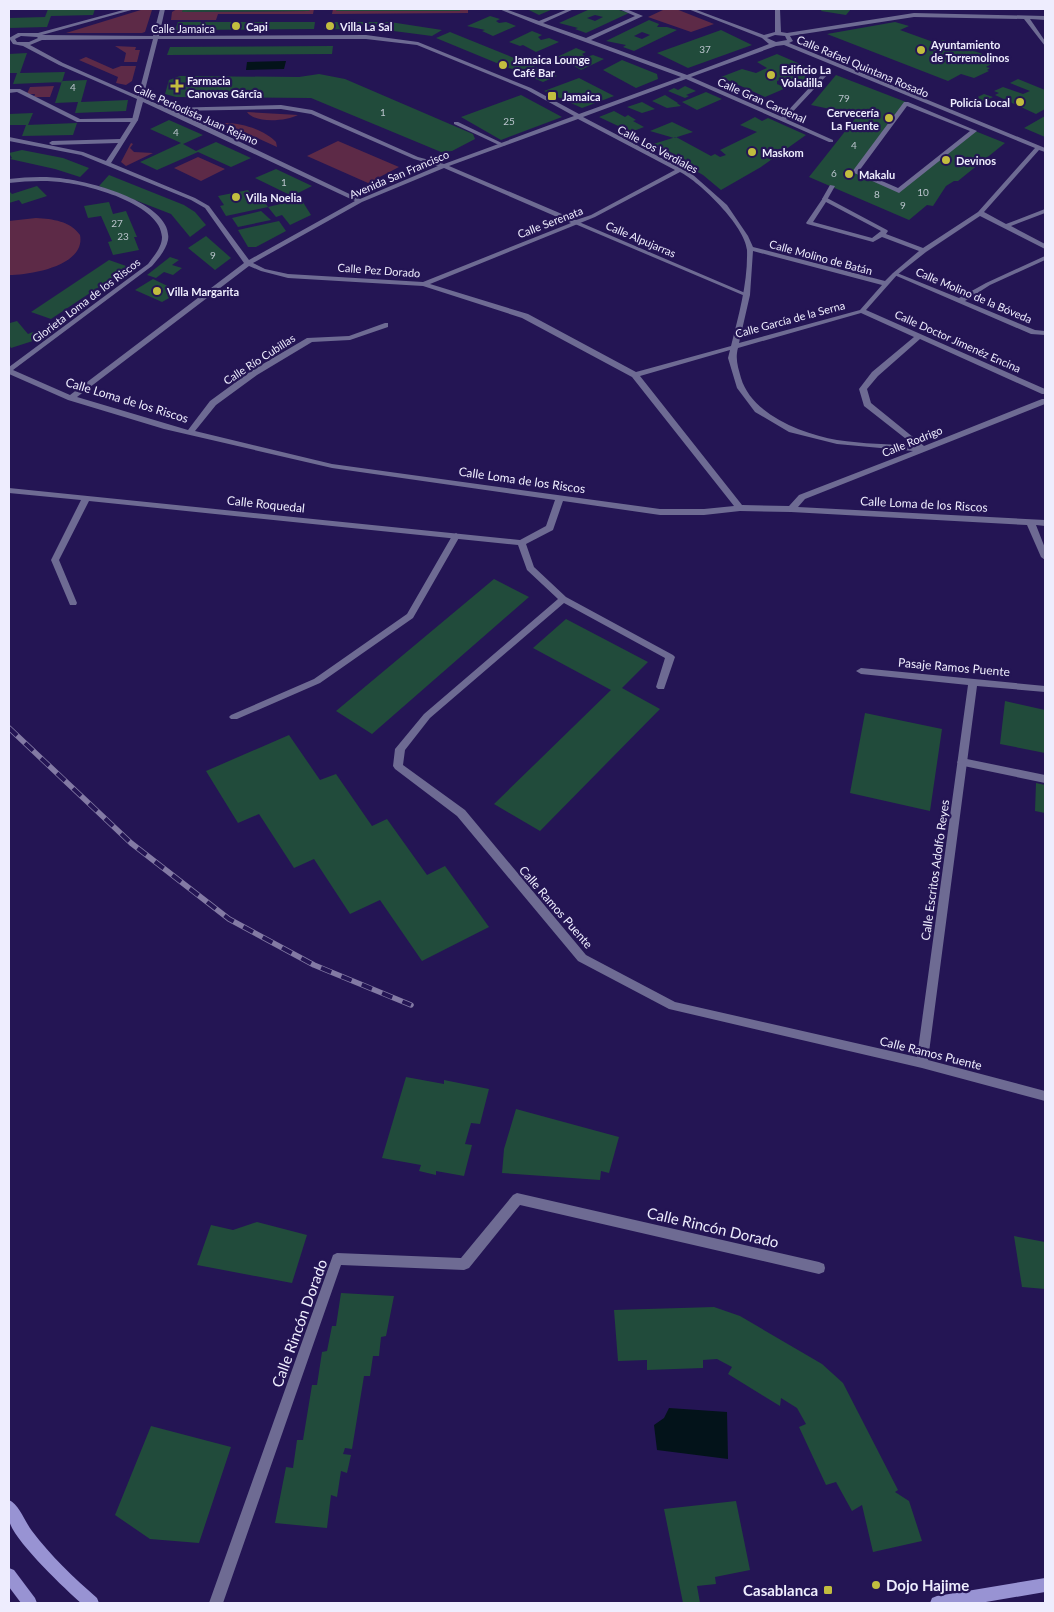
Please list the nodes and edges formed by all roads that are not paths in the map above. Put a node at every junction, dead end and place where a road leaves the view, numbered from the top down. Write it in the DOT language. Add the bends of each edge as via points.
graph roads {
  1 [pos="132,9"];
  2 [pos="163,9"];
  3 [pos="501,9"];
  4 [pos="572,9"];
  5 [pos="622,9"];
  6 [pos="690,9"];
  7 [pos="770,9"];
  8 [pos="778,9"];
  9 [pos="785,10"];
  10 [pos="776,16"];
  11 [pos="1026,18"];
  12 [pos="1045,18"];
  13 [pos="538,23"];
  14 [pos="778,33"];
  15 [pos="787,35"];
  16 [pos="40,36"];
  17 [pos="764,37"];
  18 [pos="10,38"];
  19 [pos="155,38"];
  20 [pos="586,40"];
  21 [pos="784,43"];
  22 [pos="775,44"];
  23 [pos="1045,44"];
  24 [pos="25,45"];
  25 [pos="827,72"];
  26 [pos="685,76"];
  27 [pos="9,90"];
  28 [pos="140,100"];
  29 [pos="165,110"];
  30 [pos="579,116"];
  31 [pos="135,120"];
  32 [pos="782,120"];
  33 [pos="456,123"];
  34 [pos="974,131"];
  35 [pos="9,139"];
  36 [pos="121,141"];
  37 [pos="831,142"];
  38 [pos="36,144"];
  39 [pos="502,145"];
  40 [pos="1042,149"];
  41 [pos="107,164"];
  42 [pos="444,166"];
  43 [pos="679,170"];
  44 [pos="9,181"];
  45 [pos="832,186"];
  46 [pos="825,199"];
  47 [pos="360,200"];
  48 [pos="1045,211"];
  49 [pos="980,213"];
  50 [pos="577,223"];
  51 [pos="1006,226"];
  52 [pos="881,234"];
  53 [pos="1045,247"];
  54 [pos="750,248"];
  55 [pos="924,251"];
  56 [pos="1045,258"];
  57 [pos="248,263"];
  58 [pos="895,274"];
  59 [pos="424,284"];
  60 [pos="887,284"];
  61 [pos="746,295"];
  62 [pos="959,301"];
  63 [pos="862,311"];
  64 [pos="385,325"];
  65 [pos="1045,333"];
  66 [pos="918,336"];
  67 [pos="735,346"];
  68 [pos="9,371"];
  69 [pos="635,375"];
  70 [pos="1045,392"];
  71 [pos="71,398"];
  72 [pos="1045,401"];
  73 [pos="190,432"];
  74 [pos="923,449"];
  75 [pos="9,490"];
  76 [pos="560,497"];
  77 [pos="86,498"];
  78 [pos="740,508"];
  79 [pos="791,510"];
  80 [pos="1030,522"];
  81 [pos="1045,523"];
  82 [pos="456,536"];
  83 [pos="521,542"];
  84 [pos="1045,557"];
  85 [pos="563,599"];
  86 [pos="73,603"];
  87 [pos="861,672"];
  88 [pos="973,681"];
  89 [pos="661,687"];
  90 [pos="1045,689"];
  91 [pos="234,717"];
  92 [pos="962,762"];
  93 [pos="1045,779"];
  94 [pos="922,1063"];
  95 [pos="1045,1096"];
  96 [pos="819,1268"];
  97 [pos="9,1507"];
  98 [pos="9,1574"];
  99 [pos="1045,1585"];
  100 [pos="30,1603"];
  101 [pos="92,1603"];
  102 [pos="216,1603"];
  103 [pos="937,1603"];
  1 -- 16 [label="street"];
  2 -- 19 [label="street"];
  3 -- 13 [label="street, Calle Gran Cardenal"];
  4 -- 13 [label="street"];
  5 -- 20 [label="street" via="640,16"];
  6 -- 17 [label="street"];
  7 -- 10 [label="street"];
  8 -- 10 [label="street"];
  9 -- 10 [label="street"];
  10 -- 14 [label="street"];
  11 -- 12 [label="street"];
  11 -- 15 [label="street" via="914,15"];
  11 -- 23 [label="street"];
  13 -- 20 [label="street, Calle Gran Cardenal"];
  14 -- 15 [label="street"];
  14 -- 17 [label="street"];
  15 -- 21 [label="street" via="790,41"];
  16 -- 18 [label="street" via="20,34"];
  16 -- 19 [label="street, Calle Jamaica"];
  16 -- 24 [label="street" via="36,42"];
  17 -- 22 [label="street"];
  18 -- 24 [label="street, Calle Periodista Juan Rejano"];
  19 -- 28 [label="street"];
  19 -- 30 [label="street, Calle Jamaica" via="366,37 402,40 529,89"];
  20 -- 26 [label="street, Calle Gran Cardenal"];
  21 -- 22 [label="street, Avenida San Francisco"];
  21 -- 40 [label="street, Calle Rafael Quintana Rosado"];
  22 -- 26 [label="street, Avenida San Francisco"];
  24 -- 28 [label="street, Calle Periodista Juan Rejano"];
  25 -- 32 [label="street"];
  26 -- 30 [label="street, Avenida San Francisco"];
  26 -- 32 [label="street, Calle Gran Cardenal"];
  27 -- 31 [label="street" via="18,90 78,121"];
  28 -- 29 [label="street, Calle Periodista Juan Rejano"];
  28 -- 31 [label="street"];
  29 -- 42 [label="street, Calle Alpujarras" via="281,107 312,112 416,158"];
  29 -- 47 [label="street, Calle Periodista Juan Rejano"];
  30 -- 39 [label="street, Avenida San Francisco"];
  30 -- 43 [label="street, Calle Los Verdiales"];
  31 -- 36 [label="street"];
  32 -- 37 [label="street, Calle Gran Cardenal"];
  33 -- 39 [label="street"];
  34 -- 34 [label="street" via="899,191 855,172 906,103"];
  35 -- 38 [label="street, Calle Pez Dorado"];
  36 -- 38 [label="street, Calle Pez Dorado"];
  36 -- 41 [label="street"];
  38 -- 41 [label="street, Calle Pez Dorado" via="84,154"];
  39 -- 42 [label="street, Avenida San Francisco"];
  40 -- 49 [label="street, Calle García de la Serna"];
  41 -- 57 [label="street, Calle Pez Dorado" via="207,207 235,250"];
  42 -- 47 [label="street, Avenida San Francisco"];
  42 -- 50 [label="street, Calle Alpujarras"];
  43 -- 50 [label="street, Calle Serenata"];
  43 -- 54 [label="street, Calle Los Verdiales" via="697,180 725,206"];
  44 -- 68 [label="street, Glorieta Loma de los Riscos" via="48,179 102,190 151,212 161,222 165,236 162,249 150,265"];
  45 -- 46 [label="street"];
  46 -- 52 [label="street" via="886,231"];
  46 -- 52 [label="street" via="809,223 873,240"];
  47 -- 57 [label="street, Avenida San Francisco"];
  48 -- 51 [label="street"];
  49 -- 51 [label="street"];
  49 -- 55 [label="street, Calle García de la Serna"];
  50 -- 59 [label="street, Calle Serenata"];
  50 -- 61 [label="street, Calle Alpujarras"];
  51 -- 53 [label="street"];
  52 -- 55 [label="street"];
  54 -- 60 [label="street, Calle Molino de Batán"];
  54 -- 61 [label="street"];
  55 -- 58 [label="street, Calle García de la Serna"];
  56 -- 62 [label="street"];
  57 -- 59 [label="street, Calle Pez Dorado" via="288,276"];
  57 -- 71 [label="street, Avenida San Francisco"];
  58 -- 60 [label="street, Calle García de la Serna"];
  58 -- 62 [label="street, Calle Molino de la Bóveda"];
  59 -- 69 [label="street, Calle Pez Dorado" via="526,316"];
  60 -- 63 [label="street, Calle García de la Serna"];
  61 -- 67 [label="street"];
  62 -- 65 [label="street, Calle Molino de la Bóveda" via="1034,332"];
  63 -- 66 [label="street, Calle Doctor Jimenéz Encina"];
  63 -- 67 [label="street, Calle García de la Serna"];
  64 -- 73 [label="street, Calle Río Cubillas" via="350,338 310,340 254,373 213,403"];
  66 -- 70 [label="street, Calle Doctor Jimenéz Encina"];
  66 -- 74 [label="street" via="863,389 867,404"];
  67 -- 69 [label="street, Calle García de la Serna"];
  67 -- 74 [label="street" via="732,358 740,386 758,410 792,430 837,442"];
  68 -- 71 [label="street, Calle Loma de los Riscos"];
  69 -- 78 [label="street, Calle Pez Dorado"];
  71 -- 73 [label="street, Calle Loma de los Riscos"];
  72 -- 74 [label="street, Calle Rodrigo"];
  73 -- 76 [label="street, Calle Loma de los Riscos" via="332,466"];
  74 -- 79 [label="street, Calle Rodrigo" via="802,497"];
  75 -- 77 [label="street, Calle Roquedal"];
  76 -- 78 [label="street, Calle Loma de los Riscos" via="660,512"];
  76 -- 83 [label="street" via="550,528"];
  77 -- 82 [label="street, Calle Roquedal"];
  77 -- 86 [label="street" via="55,560"];
  78 -- 79 [label="street, Calle Loma de los Riscos"];
  79 -- 80 [label="street, Calle Loma de los Riscos"];
  80 -- 81 [label="street, Calle Loma de los Riscos"];
  80 -- 84 [label="street"];
  82 -- 83 [label="street, Calle Roquedal"];
  82 -- 91 [label="street" via="410,616 317,681"];
  83 -- 85 [label="street" via="530,568"];
  85 -- 89 [label="street" via="670,658"];
  85 -- 94 [label="street, Calle Ramos Puente" via="427,716 400,749 398,766 461,813 582,958 673,1006"];
  87 -- 88 [label="street, Pasaje Ramos Puente"];
  88 -- 90 [label="street, Pasaje Ramos Puente"];
  88 -- 92 [label="street, Calle Escritos Adolfo Reyes"];
  92 -- 93 [label="street"];
  92 -- 94 [label="street, Calle Escritos Adolfo Reyes"];
  94 -- 95 [label="street, Calle Ramos Puente"];
  96 -- 102 [label="street, Calle Rincón Dorado" via="517,1199 464,1264 337,1259"];
  97 -- 101 [label="main road" via="16,1522 66,1581"];
  98 -- 100 [label="main road"];
  99 -- 103 [label="main road"];
}
